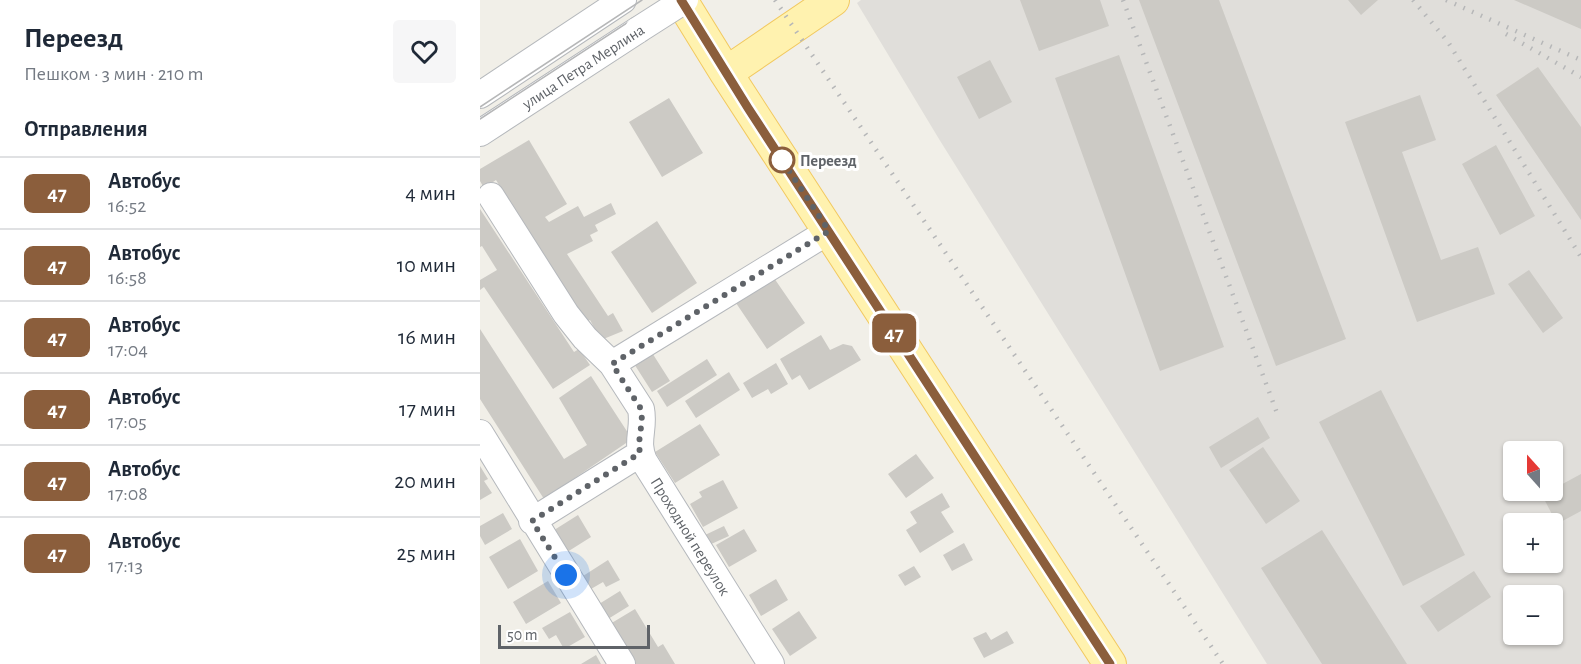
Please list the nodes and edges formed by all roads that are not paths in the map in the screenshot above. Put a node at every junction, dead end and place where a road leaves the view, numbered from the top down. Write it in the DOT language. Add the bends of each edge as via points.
graph roads {
  1 [pos="683,0"];
  2 [pos="833,0"];
  3 [pos="622,1"];
  4 [pos="726,73"];
  5 [pos="480,95"];
  6 [pos="480,133"];
  7 [pos="491,196"];
  8 [pos="829,231"];
  9 [pos="612,364"];
  10 [pos="480,433"];
  11 [pos="640,453"];
  12 [pos="532,521"];
  13 [pos="622,664"];
  14 [pos="771,664"];
  15 [pos="1110,664"];
  1 -- 4 [label="main road"];
  1 -- 6 [label="street, улица Петра Мерлина, bridge"];
  2 -- 4 [label="main road"];
  3 -- 5 [label="street, улица Петра Мерлина"];
  4 -- 8 [label="main road"];
  7 -- 9 [label="street" via="566,314"];
  8 -- 9 [label="street"];
  8 -- 15 [label="main road"];
  9 -- 11 [label="street" via="641,409"];
  10 -- 12 [label="street"];
  11 -- 12 [label="street"];
  11 -- 14 [label="street, Проходной переулок"];
  12 -- 13 [label="street"];
}
